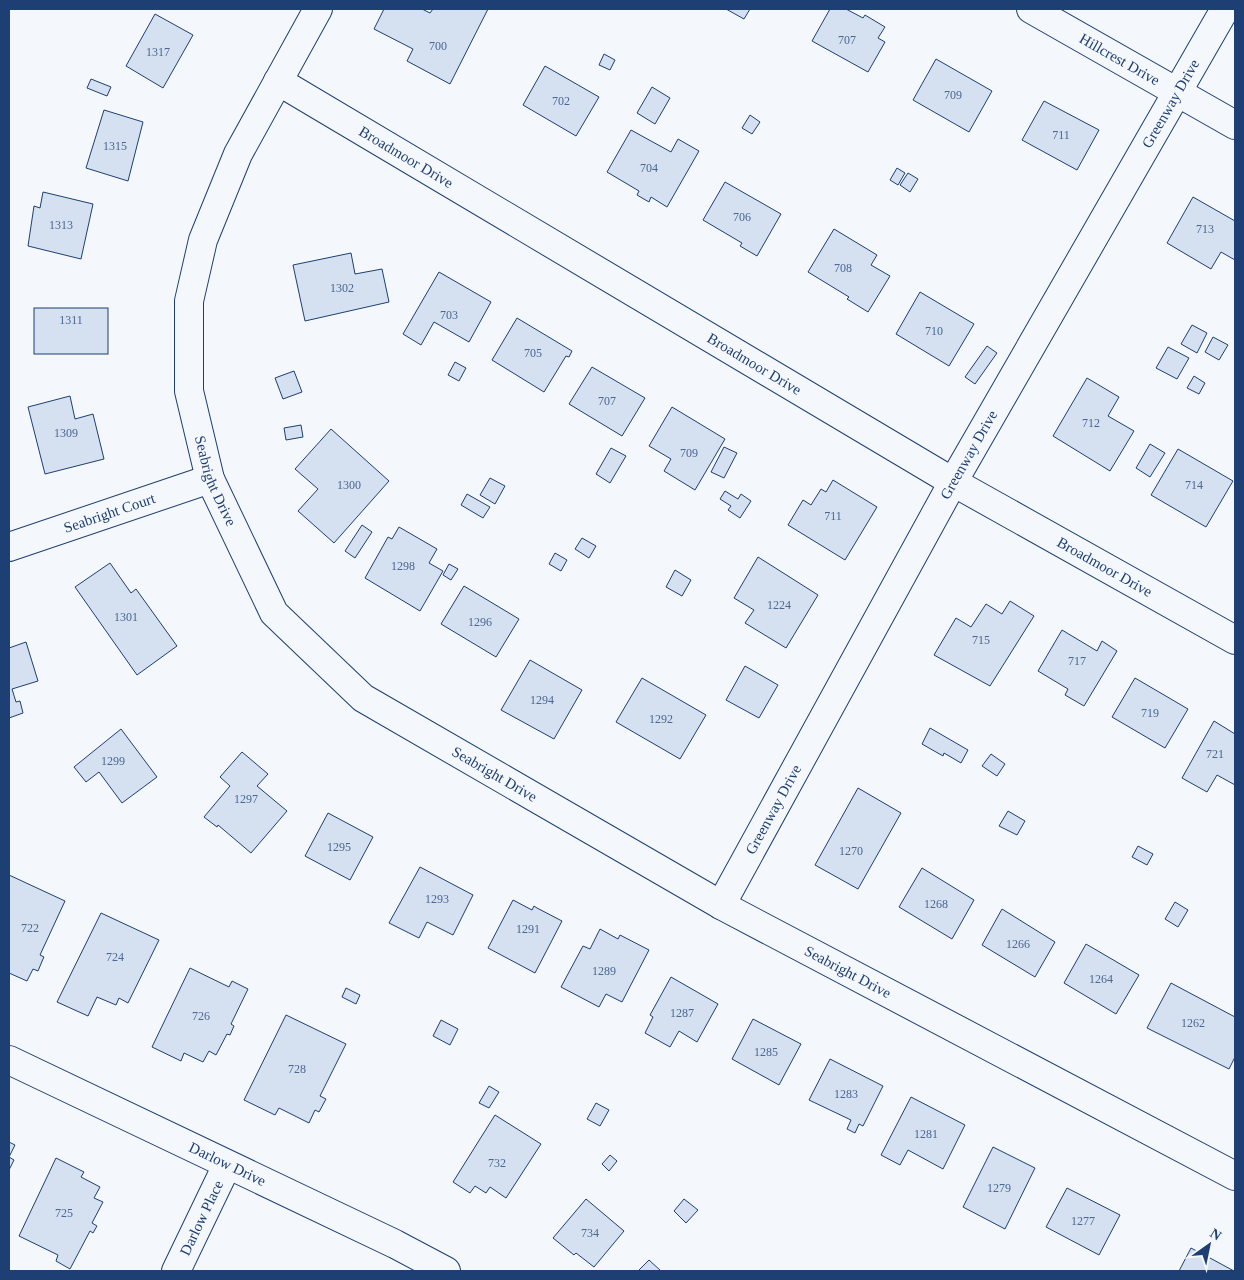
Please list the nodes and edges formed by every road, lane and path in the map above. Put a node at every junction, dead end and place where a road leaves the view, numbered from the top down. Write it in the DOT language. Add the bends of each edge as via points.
graph roads {
  1 [pos="318,9"];
  2 [pos="1031,9"];
  3 [pos="1225,9"];
  4 [pos="278,81"];
  5 [pos="1176,92"];
  6 [pos="1235,125"];
  7 [pos="210,479"];
  8 [pos="953,482"];
  9 [pos="9,547"];
  10 [pos="1235,640"];
  11 [pos="721,905"];
  12 [pos="9,1060"];
  13 [pos="227,1165"];
  14 [pos="1235,1176"];
  15 [pos="176,1271"];
  16 [pos="446,1271"];
  1 -- 4 [label="street, Seabright Drive"];
  2 -- 5 [label="street, Hillcrest Drive"];
  3 -- 5 [label="street, Greenway Drive"];
  4 -- 7 [label="street, Seabright Drive" via="234,163 203,240 189,301 189,391"];
  4 -- 8 [label="street, Broadmoor Drive"];
  5 -- 6 [label="street, Hillcrest Drive"];
  5 -- 8 [label="street, Greenway Drive"];
  7 -- 9 [label="street, Seabright Court"];
  7 -- 11 [label="street, Seabright Drive" via="274,613 363,698"];
  8 -- 10 [label="street, Broadmoor Drive"];
  8 -- 11 [label="street, Greenway Drive"];
  11 -- 14 [label="street, Seabright Drive"];
  12 -- 13 [label="street, Darlow Drive"];
  13 -- 15 [label="street, Darlow Place"];
  13 -- 16 [label="street, Darlow Drive"];
}
